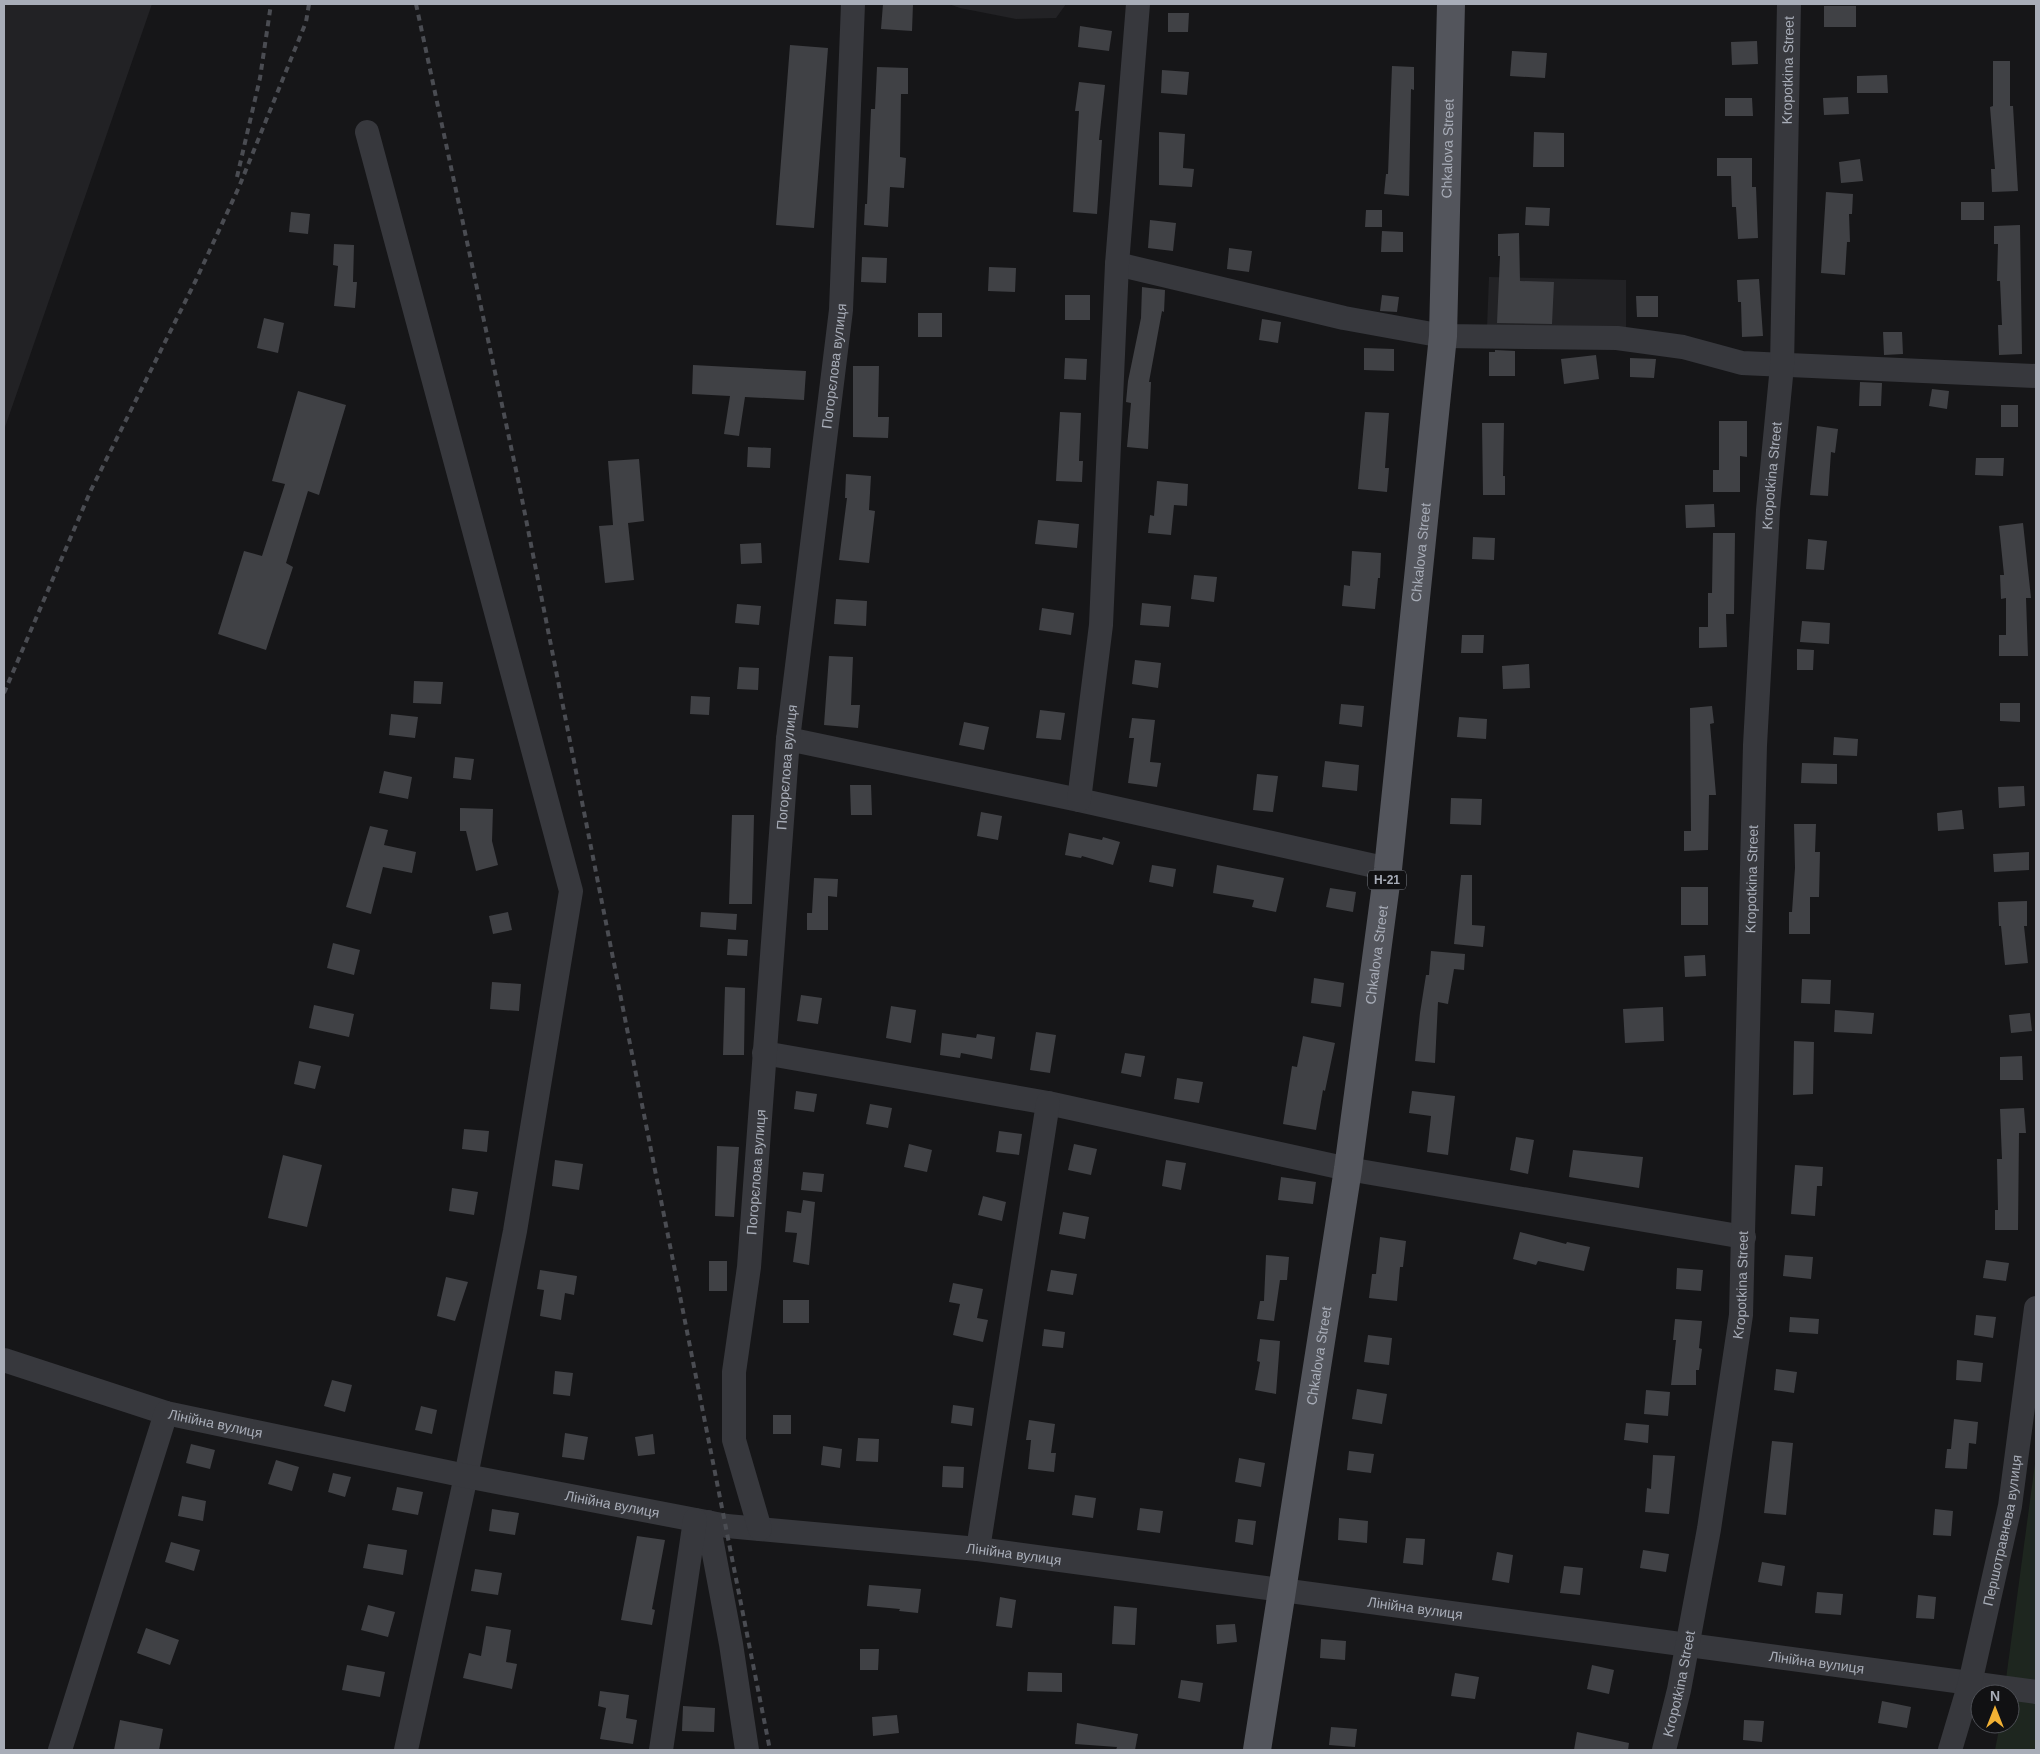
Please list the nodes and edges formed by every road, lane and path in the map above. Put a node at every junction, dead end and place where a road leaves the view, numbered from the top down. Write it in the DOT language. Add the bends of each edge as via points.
graph roads {
  1 [pos="854,4"];
  2 [pos="1138,4"];
  3 [pos="1451,4"];
  4 [pos="1789,4"];
  5 [pos="367,132"];
  6 [pos="1117,264"];
  7 [pos="1443,336"];
  8 [pos="1782,366"];
  9 [pos="2036,376"];
  10 [pos="788,739"];
  11 [pos="1079,800"];
  12 [pos="1388,869"];
  13 [pos="764,1054"];
  14 [pos="1048,1103"];
  15 [pos="1348,1169"];
  16 [pos="1744,1237"];
  17 [pos="2036,1308"];
  18 [pos="4,1360"];
  19 [pos="166,1413"];
  20 [pos="466,1476"];
  21 [pos="701,1521"];
  22 [pos="760,1529"];
  23 [pos="978,1549"];
  24 [pos="1284,1590"];
  25 [pos="1688,1646"];
  26 [pos="1970,1683"];
  27 [pos="2036,1692"];
  28 [pos="60,1750"];
  29 [pos="406,1750"];
  30 [pos="661,1750"];
  31 [pos="747,1750"];
  32 [pos="1257,1750"];
  33 [pos="1664,1750"];
  34 [pos="1950,1750"];
  1 -- 10 [label="street, Погорєлова вулиця" via="841,310"];
  2 -- 6 [label="street"];
  3 -- 7 [label="main road, Chkalova Street / Н-21"];
  4 -- 8 [label="street, Kropotkina Street"];
  5 -- 20 [label="street" via="571,891 515,1231"];
  6 -- 7 [label="street" via="1344,318"];
  6 -- 11 [label="street" via="1101,625"];
  7 -- 8 [label="street" via="1618,338 1683,347 1742,364"];
  7 -- 12 [label="main road, Chkalova Street / Н-21"];
  8 -- 9 [label="street"];
  8 -- 16 [label="street, Kropotkina Street" via="1768,510 1755,745"];
  10 -- 11 [label="street"];
  10 -- 13 [label="street, Погорєлова вулиця"];
  11 -- 12 [label="street"];
  12 -- 15 [label="main road, Chkalova Street / Н-21"];
  13 -- 14 [label="street"];
  13 -- 22 [label="street, Погорєлова вулиця" via="749,1267 734,1372 734,1440"];
  14 -- 15 [label="street"];
  14 -- 23 [label="street"];
  15 -- 16 [label="street"];
  15 -- 24 [label="main road, Chkalova Street / Н-21"];
  16 -- 25 [label="street, Kropotkina Street" via="1741,1315"];
  17 -- 26 [label="street, Першотравнева вулиця" via="2010,1506"];
  18 -- 19 [label="street, Лінійна вулиця"];
  19 -- 20 [label="street, Лінійна вулиця"];
  19 -- 28 [label="street"];
  20 -- 21 [label="street, Лінійна вулиця"];
  20 -- 29 [label="street"];
  21 -- 22 [label="street, Лінійна вулиця"];
  21 -- 30 [label="street"];
  21 -- 31 [label="street" via="731,1644"];
  22 -- 23 [label="street, Лінійна вулиця"];
  23 -- 24 [label="street, Лінійна вулиця"];
  24 -- 25 [label="street, Лінійна вулиця"];
  24 -- 32 [label="main road, Chkalova Street / Н-21"];
  25 -- 26 [label="street, Лінійна вулиця"];
  25 -- 33 [label="street, Kropotkina Street"];
  26 -- 27 [label="street, Лінійна вулиця"];
  26 -- 34 [label="street, Першотравнева вулиця"];
}
